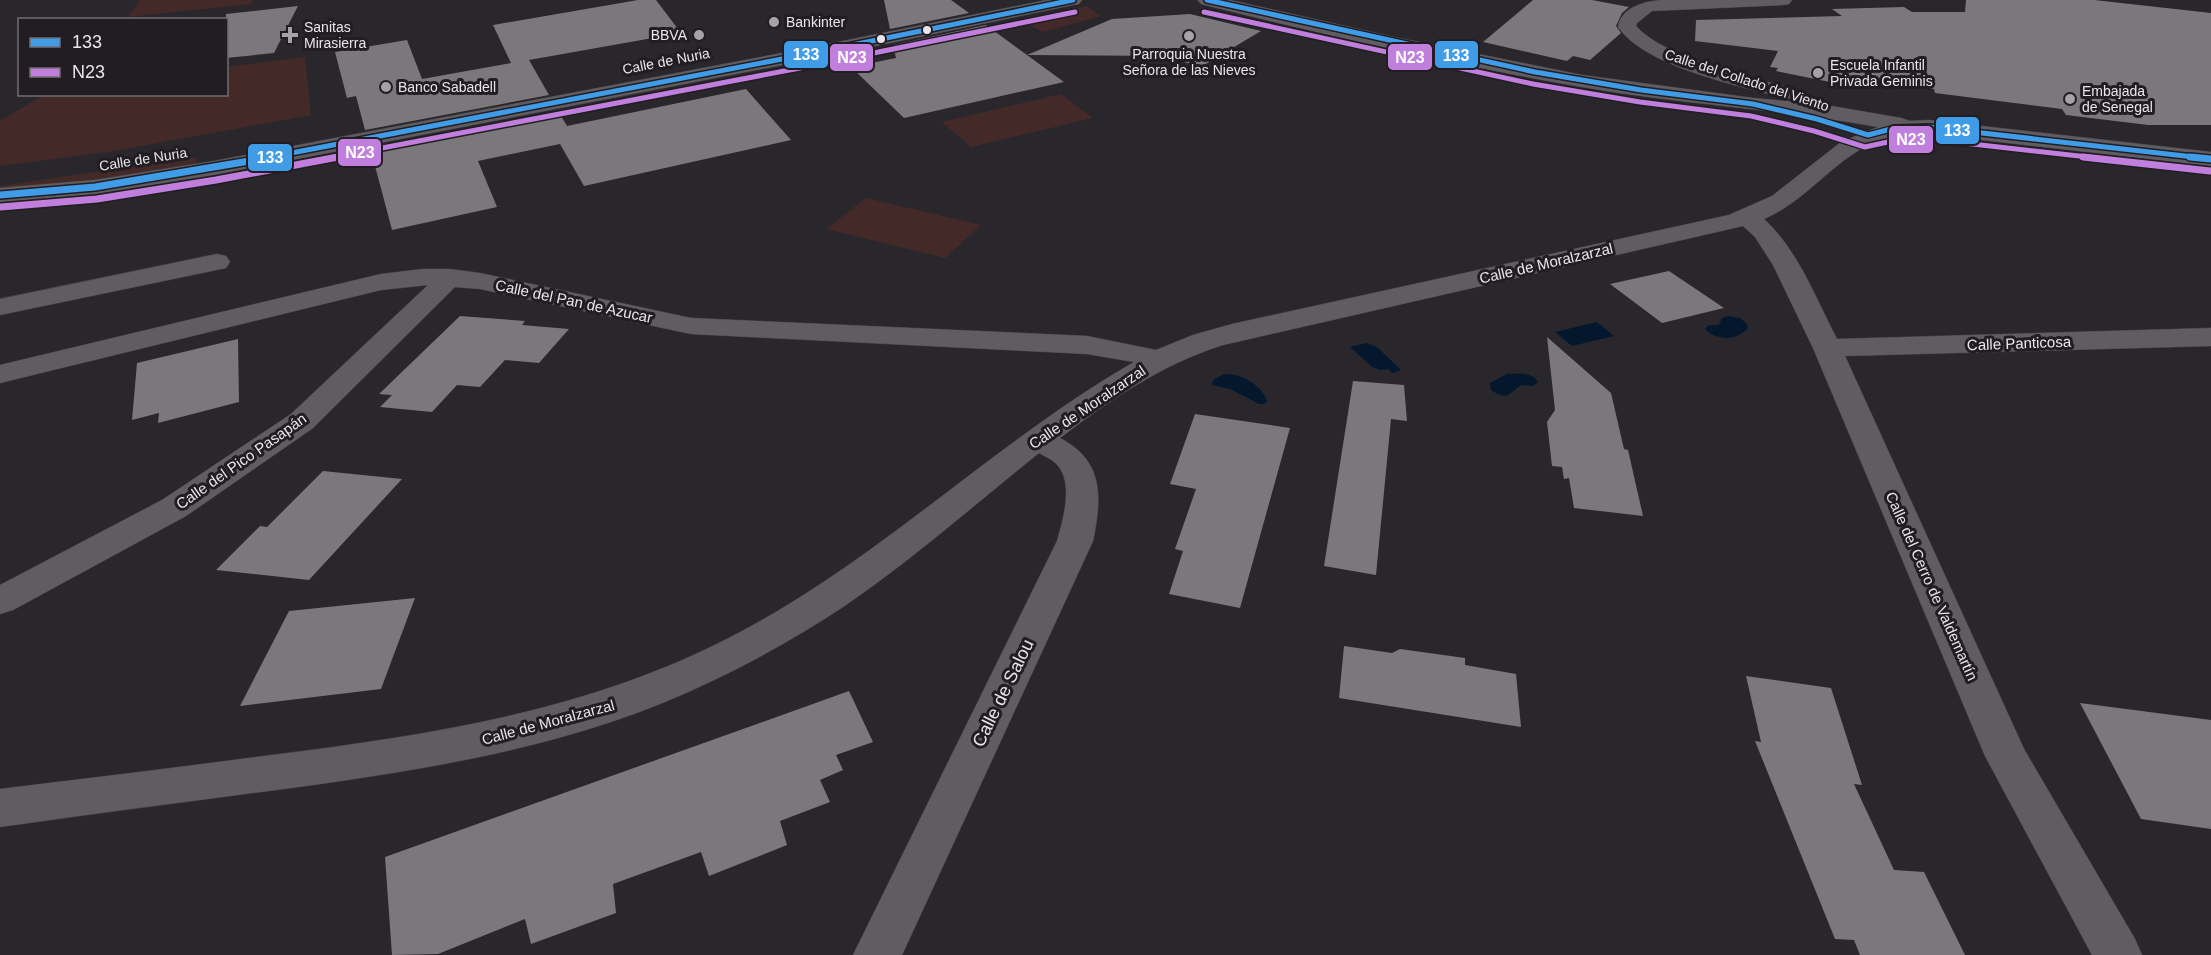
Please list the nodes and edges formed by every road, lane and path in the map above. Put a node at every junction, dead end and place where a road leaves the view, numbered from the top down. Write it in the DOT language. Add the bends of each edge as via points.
graph roads {
  1 [pos="979,0"];
  2 [pos="1073,0"];
  3 [pos="1207,0"];
  4 [pos="1783,0"];
  5 [pos="998,16"];
  6 [pos="1865,126"];
  7 [pos="287,144"];
  8 [pos="2211,159"];
  9 [pos="0,181"];
  10 [pos="0,195"];
  11 [pos="1748,217"];
  12 [pos="217,262"];
  13 [pos="449,277"];
  14 [pos="0,307"];
  15 [pos="2211,337"];
  16 [pos="1827,348"];
  17 [pos="1157,360"];
  18 [pos="0,374"];
  19 [pos="1038,439"];
  20 [pos="0,601"];
  21 [pos="0,808"];
  22 [pos="878,955"];
  23 [pos="2118,955"];
  1 -- 5 [label="street" via="981,9"];
  2 -- 5 [label="street, Calle de Nuria"];
  3 -- 6 [label="street" via="1534,72"];
  4 -- 6 [label="street, Calle del Collado del Viento" via="1647,6 1628,21 1627,27 1632,36 1662,53"];
  5 -- 7 [label="street, Calle de Nuria"];
  6 -- 8 [label="street, Calle de Moralzarzal" via="1929,127"];
  6 -- 11 [label="street, Calle de Moralzarzal" via="1778,203"];
  7 -- 9 [label="street, Calle de Nuria" via="168,156"];
  7 -- 10 [label="street, Calle de Nuria" via="138,181"];
  11 -- 16 [label="street, Calle del Cerro de Valdemartín" via="1764,232 1786,265"];
  11 -- 17 [label="street, Calle de Moralzarzal" via="1232,333"];
  12 -- 14 [label="street"];
  13 -- 17 [label="street, Calle del Pan de Azucar" via="691,326 1087,345"];
  13 -- 18 [label="street, Calle del Pan de Azucar" via="381,282"];
  13 -- 20 [label="street, Calle del Pico Pasapán" via="302,421 174,508"];
  15 -- 16 [label="street, Calle Panticosa"];
  16 -- 23 [label="street, Calle del Cerro de Valdemartín" via="2006,756"];
  17 -- 19 [label="street, Calle de Moralzarzal"];
  19 -- 21 [label="street, Calle de Moralzarzal" via="837,592 691,674 605,709 496,737 387,758"];
  19 -- 22 [label="street, Calle de Salou" via="1070,460 1079,476 1081,515 1075,541"];
}
